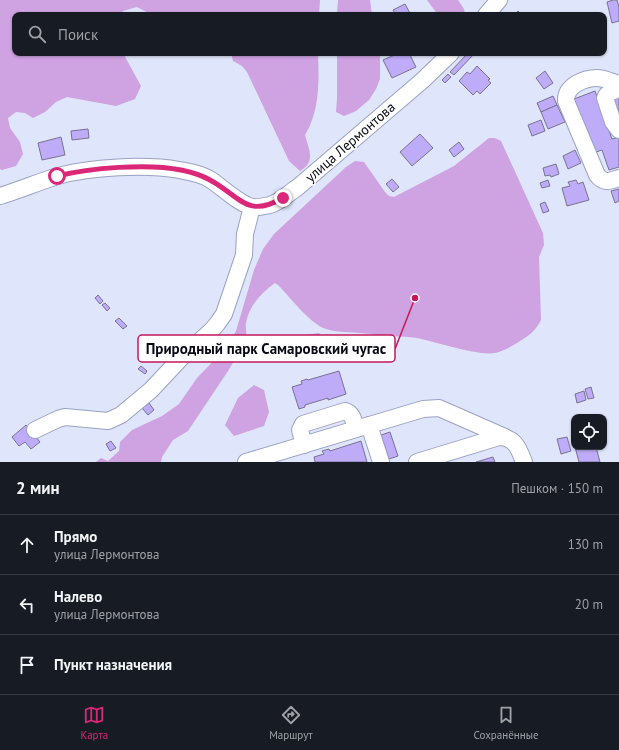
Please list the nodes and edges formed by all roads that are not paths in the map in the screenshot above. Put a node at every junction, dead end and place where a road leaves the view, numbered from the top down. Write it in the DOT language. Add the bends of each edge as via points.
graph roads {
  1 [pos="499,0"];
  2 [pos="489,12"];
  3 [pos="448,56"];
  4 [pos="619,84"];
  5 [pos="619,89"];
  6 [pos="619,130"];
  7 [pos="619,178"];
  8 [pos="6,194"];
  9 [pos="252,207"];
  10 [pos="362,427"];
  11 [pos="36,430"];
  12 [pos="505,437"];
  13 [pos="452,457"];
  14 [pos="246,462"];
  15 [pos="381,462"];
  16 [pos="417,462"];
  17 [pos="524,462"];
  1 -- 2 [label="street"];
  3 -- 9 [label="street, улица Лермонтова" via="298,187 271,204"];
  4 -- 7 [label="street" via="598,78 585,80 569,90 566,96 597,175 607,182"];
  5 -- 6 [label="street" via="609,92 605,98 613,122"];
  8 -- 9 [label="street" via="75,172 160,168 197,174"];
  9 -- 11 [label="street" via="245,234 244,255 224,314 211,331 151,390 121,415 108,421 58,418"];
  10 -- 12 [label="street" via="423,409 439,408"];
  10 -- 14 [label="street"];
  10 -- 15 [label="street"];
  12 -- 13 [label="street"];
  12 -- 17 [label="street" via="516,443"];
  13 -- 16 [label="street"];
}
